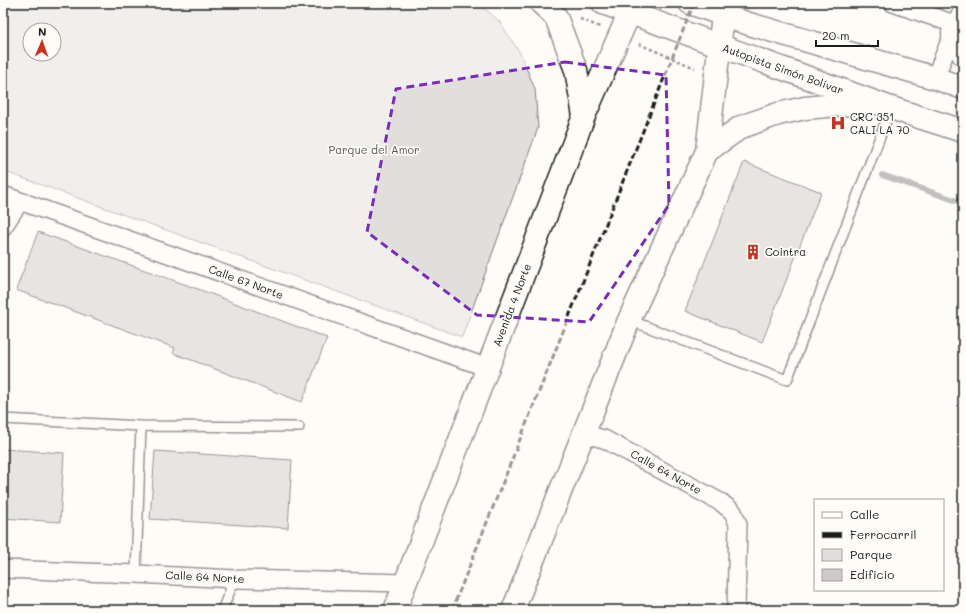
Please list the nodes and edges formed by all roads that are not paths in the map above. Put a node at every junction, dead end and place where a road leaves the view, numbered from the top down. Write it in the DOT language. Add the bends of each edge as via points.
graph roads {
  1 [pos="541,3"];
  2 [pos="603,3"];
  3 [pos="690,3"];
  4 [pos="894,3"];
  5 [pos="632,8"];
  6 [pos="963,8"];
  7 [pos="723,15"];
  8 [pos="957,28"];
  9 [pos="720,46"];
  10 [pos="963,54"];
  11 [pos="935,78"];
  12 [pos="963,88"];
  13 [pos="891,108"];
  14 [pos="584,116"];
  15 [pos="963,131"];
  16 [pos="707,151"];
  17 [pos="3,195"];
  18 [pos="20,201"];
  19 [pos="3,227"];
  20 [pos="629,320"];
  21 [pos="488,368"];
  22 [pos="3,419"];
  23 [pos="141,426"];
  24 [pos="299,427"];
  25 [pos="584,434"];
  26 [pos="3,569"];
  27 [pos="136,574"];
  28 [pos="235,580"];
  29 [pos="406,583"];
  30 [pos="222,610"];
  31 [pos="395,610"];
  32 [pos="513,610"];
  33 [pos="736,610"];
  1 -- 14 [label="main road" via="556,17 576,70"];
  2 -- 5 [label="main road, Autopista Simón Bolívar"];
  3 -- 7 [label="main road"];
  4 -- 8 [label="street"];
  5 -- 9 [label="main road, Autopista Simón Bolívar"];
  5 -- 14 [label="main road, Avenida 4 Norte"];
  6 -- 8 [label="street"];
  7 -- 9 [label="main road"];
  7 -- 11 [label="main road"];
  8 -- 10 [label="main road"];
  8 -- 11 [label="street"];
  9 -- 13 [label="main road, Autopista Simón Bolívar"];
  9 -- 16 [label="main road"];
  11 -- 12 [label="main road"];
  13 -- 15 [label="main road, Autopista Simón Bolívar"];
  13 -- 16 [label="main road" via="859,103 805,108 778,114 741,127"];
  13 -- 20 [label="lane" via="787,380"];
  14 -- 21 [label="main road, Avenida 4 Norte"];
  16 -- 20 [label="main road"];
  17 -- 18 [label="street, Calle 67 Norte"];
  18 -- 19 [label="street"];
  18 -- 21 [label="street, Calle 67 Norte"];
  20 -- 25 [label="main road"];
  21 -- 29 [label="main road, Avenida 4 Norte"];
  22 -- 23 [label="lane"];
  23 -- 24 [label="lane"];
  23 -- 27 [label="lane"];
  25 -- 32 [label="main road"];
  25 -- 33 [label="street, Calle 64 Norte" via="604,439 722,503 733,512 738,524"];
  26 -- 27 [label="street, Calle 64 Norte"];
  27 -- 28 [label="street, Calle 64 Norte"];
  28 -- 29 [label="street, Calle 64 Norte"];
  28 -- 30 [label="lane"];
  29 -- 31 [label="main road, Avenida 4 Norte"];
}
